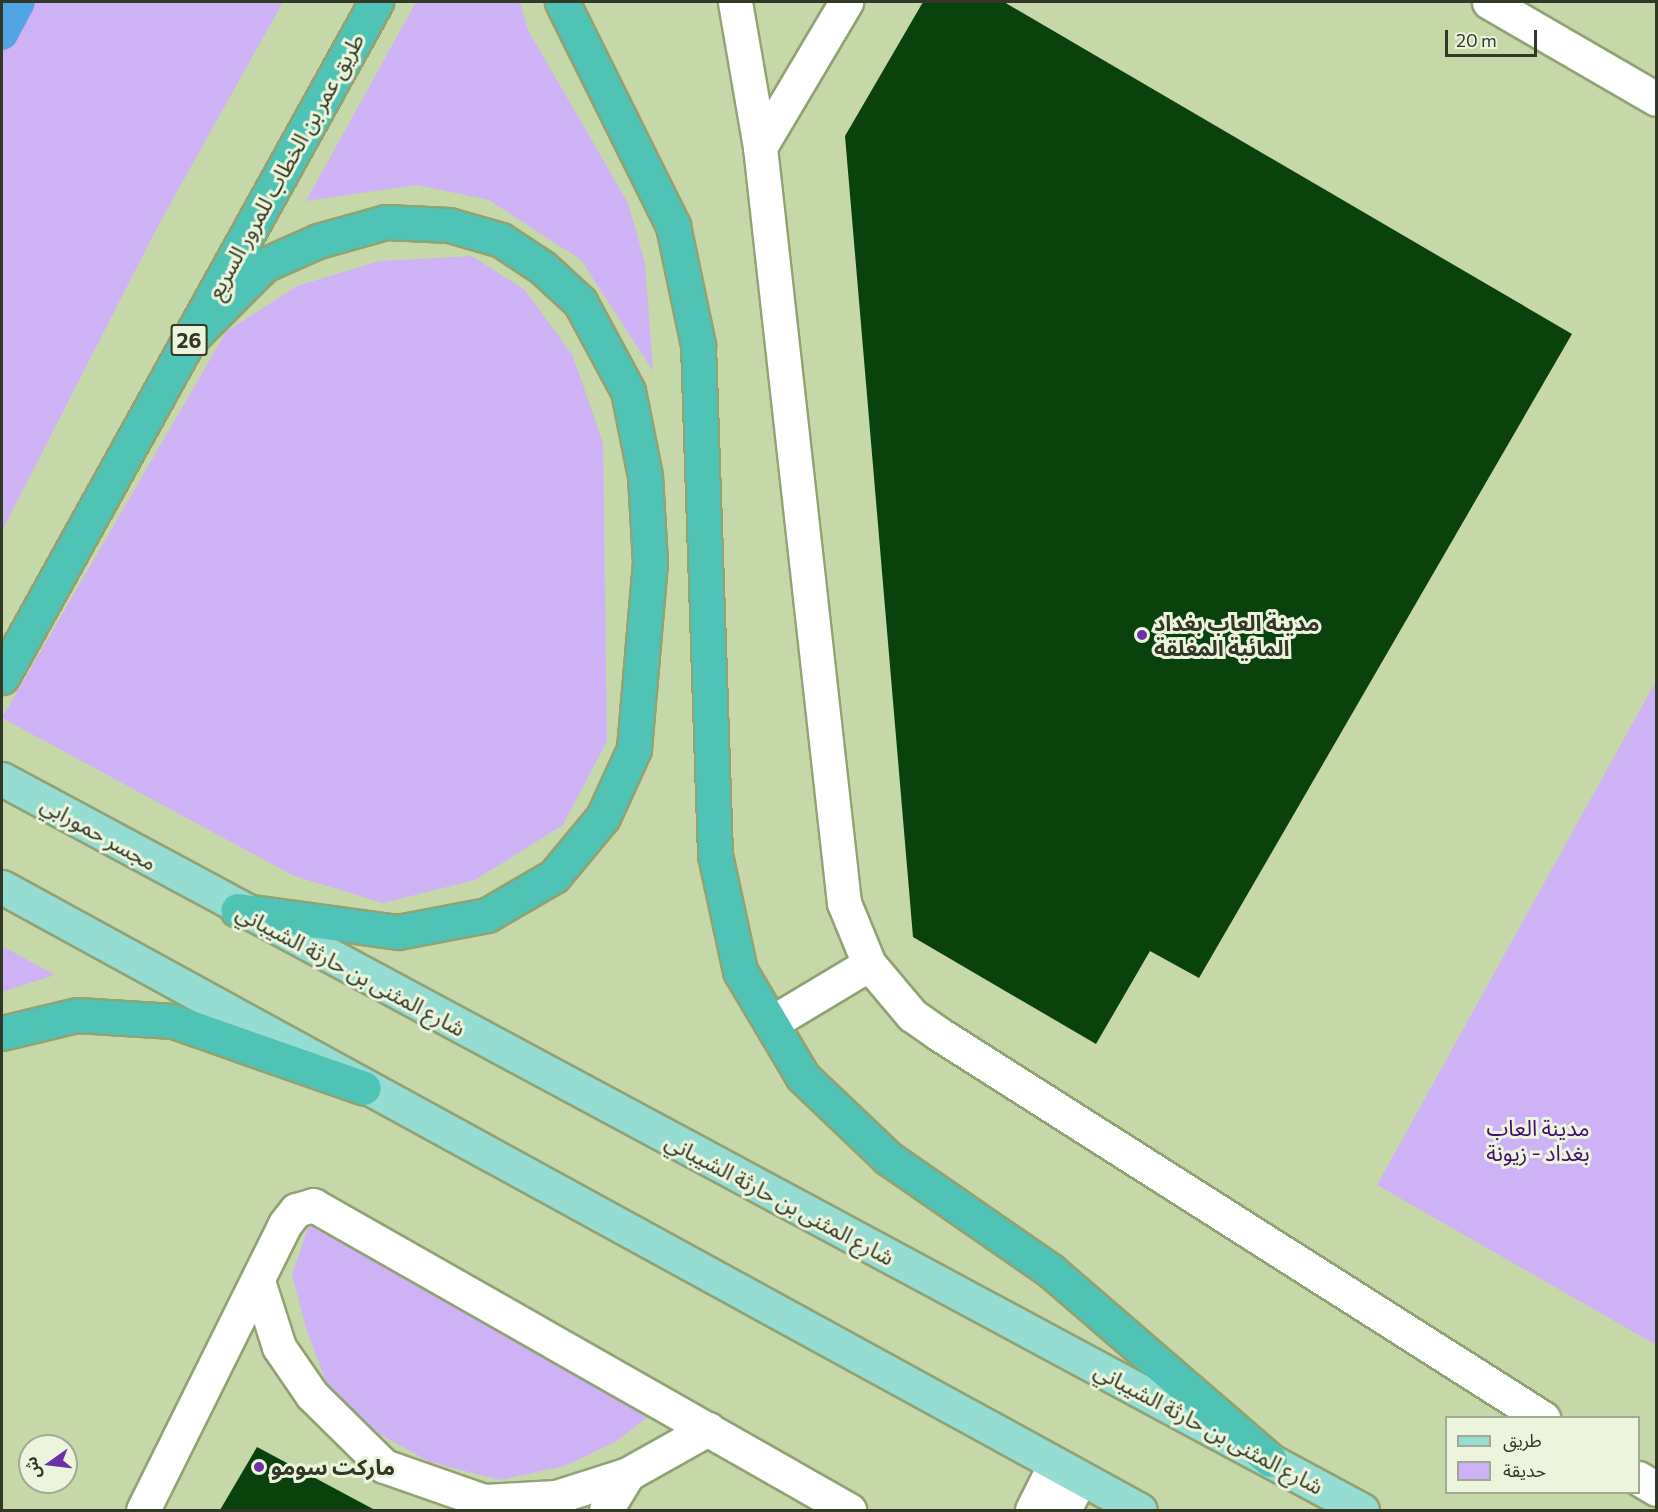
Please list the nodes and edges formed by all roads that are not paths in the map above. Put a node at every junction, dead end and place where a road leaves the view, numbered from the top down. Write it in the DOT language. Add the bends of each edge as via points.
graph roads {
  1 [pos="376,2"];
  2 [pos="562,2"];
  3 [pos="735,2"];
  4 [pos="846,2"];
  5 [pos="1489,2"];
  6 [pos="1656,99"];
  7 [pos="760,147"];
  8 [pos="189,340"];
  9 [pos="2,678"];
  10 [pos="2,779"];
  11 [pos="2,887"];
  12 [pos="197,888"];
  13 [pos="238,910"];
  14 [pos="869,964"];
  15 [pos="771,1023"];
  16 [pos="2,1033"];
  17 [pos="364,1088"];
  18 [pos="258,1281"];
  19 [pos="1540,1416"];
  20 [pos="708,1429"];
  21 [pos="1270,1460"];
  22 [pos="1067,1471"];
  23 [pos="628,1474"];
  24 [pos="1640,1479"];
  25 [pos="1656,1489"];
  26 [pos="143,1510"];
  27 [pos="606,1510"];
  28 [pos="849,1510"];
  29 [pos="1032,1510"];
  30 [pos="1064,1510"];
  31 [pos="1140,1510"];
  32 [pos="1362,1510"];
  1 -- 8 [label="highway, طريق عمر بن الخطاب للمرور السريع / 26"];
  2 -- 15 [label="highway" via="673,226 698,345 715,855 741,971"];
  3 -- 7 [label="street"];
  4 -- 7 [label="street"];
  5 -- 6 [label="street"];
  7 -- 14 [label="street" via="844,903"];
  8 -- 9 [label="highway, طريق عمر بن الخطاب للمرور السريع / 26"];
  8 -- 13 [label="highway" via="264,265 318,241 386,222 449,225 501,240 542,267 580,302 628,391 645,476 650,562 634,749 603,817 554,876 487,915 398,933"];
  10 -- 12 [label="main road, مجسر حمورابي"];
  11 -- 17 [label="main road"];
  12 -- 13 [label="main road, شارع المثنى بن حارثة الشيباني"];
  13 -- 21 [label="main road, شارع المثنى بن حارثة الشيباني"];
  14 -- 15 [label="street"];
  14 -- 19 [label="street" via="912,1015 939,1034"];
  15 -- 21 [label="highway" via="802,1077 888,1158 1051,1271"];
  16 -- 17 [label="highway" via="77,1015 174,1021"];
  17 -- 22 [label="main road"];
  18 -- 20 [label="street" via="290,1215 304,1206 321,1207"];
  18 -- 23 [label="street" via="279,1347 312,1395 384,1466 484,1501 556,1497"];
  18 -- 26 [label="street"];
  20 -- 23 [label="street"];
  20 -- 28 [label="street"];
  21 -- 32 [label="main road, شارع المثنى بن حارثة الشيباني"];
  22 -- 29 [label="street"];
  22 -- 30 [label="street"];
  22 -- 31 [label="main road"];
  23 -- 27 [label="street"];
  24 -- 25 [label="street"];
}
